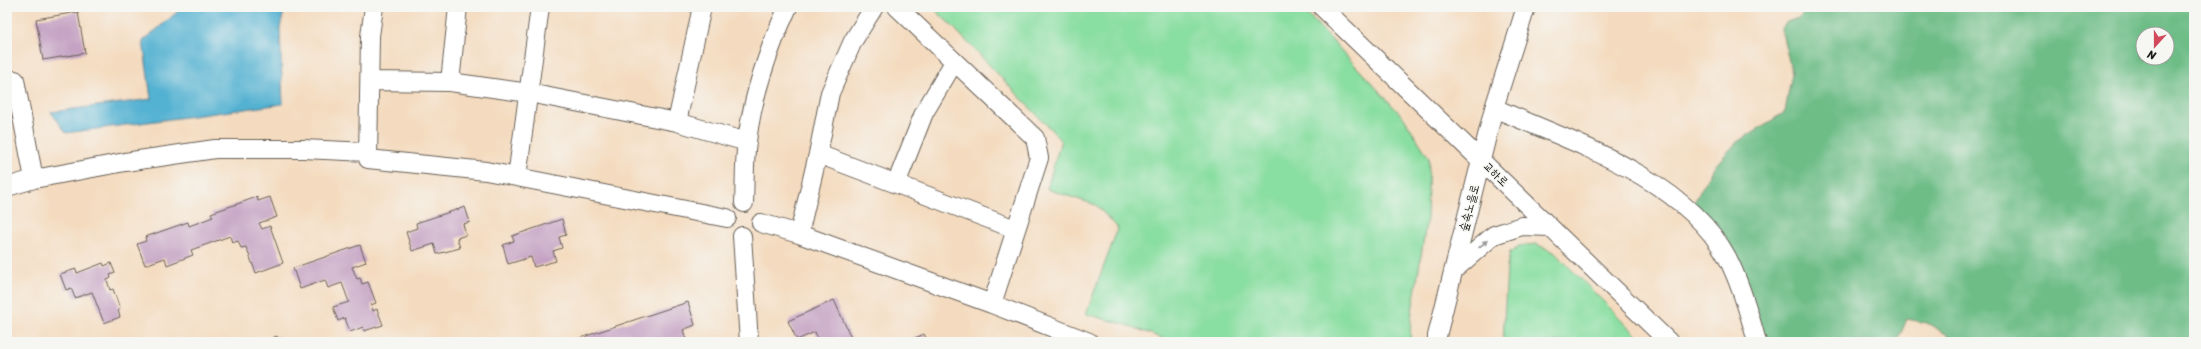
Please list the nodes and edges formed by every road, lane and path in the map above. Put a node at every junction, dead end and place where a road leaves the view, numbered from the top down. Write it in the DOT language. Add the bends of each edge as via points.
graph roads {
  1 [pos="374,7"];
  2 [pos="458,7"];
  3 [pos="540,7"];
  4 [pos="701,7"];
  5 [pos="788,7"];
  6 [pos="874,7"];
  7 [pos="897,7"];
  8 [pos="1322,7"];
  9 [pos="1526,7"];
  10 [pos="954,62"];
  11 [pos="15,80"];
  12 [pos="371,81"];
  13 [pos="450,82"];
  14 [pos="529,93"];
  15 [pos="1494,108"];
  16 [pos="677,122"];
  17 [pos="747,142"];
  18 [pos="368,152"];
  19 [pos="818,154"];
  20 [pos="1482,160"];
  21 [pos="518,177"];
  22 [pos="34,179"];
  23 [pos="896,184"];
  24 [pos="7,187"];
  25 [pos="744,203"];
  26 [pos="727,218"];
  27 [pos="761,223"];
  28 [pos="1550,227"];
  29 [pos="1015,229"];
  30 [pos="799,234"];
  31 [pos="742,236"];
  32 [pos="1454,270"];
  33 [pos="992,304"];
  34 [pos="749,342"];
  35 [pos="1089,342"];
  36 [pos="1437,342"];
  37 [pos="1668,342"];
  38 [pos="1757,342"];
  1 -- 12 [label="street" via="370,36"];
  2 -- 13 [label="street"];
  3 -- 14 [label="street"];
  4 -- 16 [label="street"];
  5 -- 17 [label="street" via="774,36 758,81"];
  6 -- 19 [label="street" via="853,41 830,93"];
  7 -- 10 [label="street"];
  8 -- 20 [label="street, 교하로"];
  9 -- 15 [label="street, 숲속노을로"];
  10 -- 23 [label="street" via="924,113"];
  10 -- 29 [label="street" via="1035,138 1039,158"];
  11 -- 22 [label="street"];
  12 -- 13 [label="street"];
  12 -- 18 [label="street"];
  13 -- 14 [label="street"];
  14 -- 16 [label="street"];
  14 -- 21 [label="street"];
  15 -- 20 [label="street, 숲속노을로"];
  15 -- 38 [label="street" via="1624,165 1690,210 1727,257"];
  16 -- 17 [label="street"];
  17 -- 25 [label="street"];
  18 -- 21 [label="street" via="368,159 486,171"];
  18 -- 22 [label="street" via="216,149"];
  19 -- 23 [label="street"];
  19 -- 30 [label="street"];
  20 -- 28 [label="street, 교하로"];
  20 -- 32 [label="street, 숲속노을로"];
  21 -- 26 [label="street"];
  22 -- 24 [label="street"];
  23 -- 29 [label="street"];
  25 -- 26 [label="street" via="732,208"];
  25 -- 27 [label="street" via="757,208"];
  26 -- 31 [label="street" via="730,229"];
  27 -- 30 [label="street"];
  27 -- 31 [label="street" via="756,232"];
  32 -- 28 [label="street, one-way" via="1494,234 1522,226"];
  28 -- 37 [label="street, 교하로"];
  29 -- 33 [label="street"];
  30 -- 33 [label="street"];
  31 -- 34 [label="street"];
  32 -- 36 [label="street, 숲속노을로"];
  33 -- 35 [label="street"];
}
